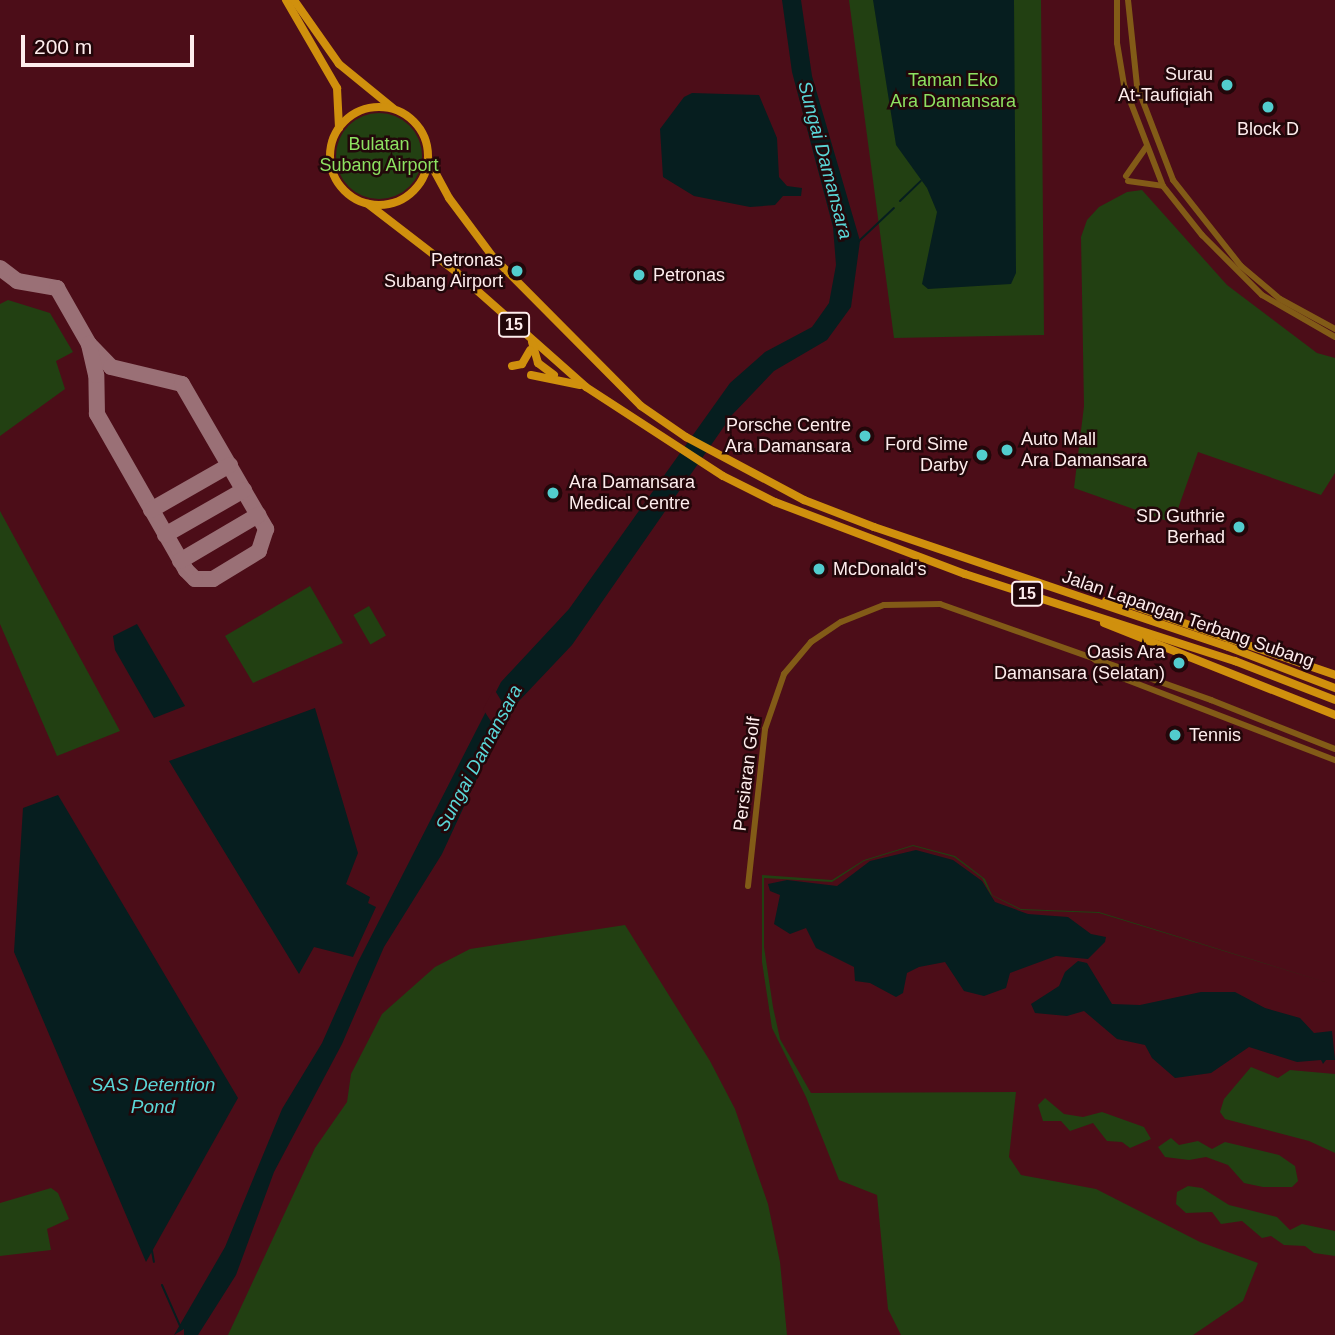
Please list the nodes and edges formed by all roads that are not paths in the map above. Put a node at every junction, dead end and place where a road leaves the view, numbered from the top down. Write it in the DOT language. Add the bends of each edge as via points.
graph roads {
  1 [pos="286,0"];
  2 [pos="294,0"];
  3 [pos="1117,0"];
  4 [pos="1128,0"];
  5 [pos="393,108"];
  6 [pos="339,128"];
  7 [pos="1146,147"];
  8 [pos="429,161"];
  9 [pos="1163,186"];
  10 [pos="368,204"];
  11 [pos="1335,329"];
  12 [pos="1335,337"];
  13 [pos="530,344"];
  14 [pos="512,366"];
  15 [pos="556,377"];
  16 [pos="586,387"];
  17 [pos="1079,596"];
  18 [pos="1076,609"];
  19 [pos="1093,657"];
  20 [pos="1335,675"];
  21 [pos="1335,688"];
  22 [pos="1335,700"];
  23 [pos="1335,715"];
  24 [pos="1335,749"];
  25 [pos="1335,760"];
  26 [pos="748,886"];
  1 -- 6 [label="main road, 15" via="337,88"];
  2 -- 5 [label="main road, 15" via="340,64"];
  3 -- 7 [label="street" via="1119,63"];
  4 -- 11 [label="street" via="1138,86 1173,180 1241,266 1280,299"];
  5 -- 6 [label="main road" via="363,109"];
  5 -- 8 [label="main road, 15" via="423,132"];
  6 -- 10 [label="main road, 15" via="332,140 331,167 344,191"];
  7 -- 9 [label="street"];
  7 -- 9 [label="street" via="1127,179"];
  8 -- 10 [label="main road" via="409,196 382,206"];
  8 -- 17 [label="main road, Jalan Lapangan Terbang Subang / 15" via="449,198 493,257 557,326 669,427 804,500"];
  9 -- 12 [label="street" via="1235,271 1262,295"];
  10 -- 13 [label="main road, Jalan Lapangan Terbang Subang / 15" via="455,271"];
  13 -- 14 [label="main road" via="522,363"];
  13 -- 15 [label="main road" via="538,363"];
  13 -- 15 [label="main road" via="531,372"];
  13 -- 16 [label="main road, Jalan Lapangan Terbang Subang / 15"];
  15 -- 16 [label="main road"];
  16 -- 18 [label="main road, Jalan Lapangan Terbang Subang / 15" via="723,476 836,526"];
  17 -- 20 [label="main road" via="1131,605"];
  17 -- 21 [label="main road, Jalan Lapangan Terbang Subang / 15"];
  18 -- 22 [label="main road, Jalan Lapangan Terbang Subang / 15"];
  18 -- 23 [label="main road" via="1122,632"];
  19 -- 24 [label="street, Persiaran Golf"];
  19 -- 25 [label="street, Persiaran Golf" via="1117,676"];
  19 -- 26 [label="street, Persiaran Golf" via="923,602 884,605 841,622 796,656 768,713"];
}
